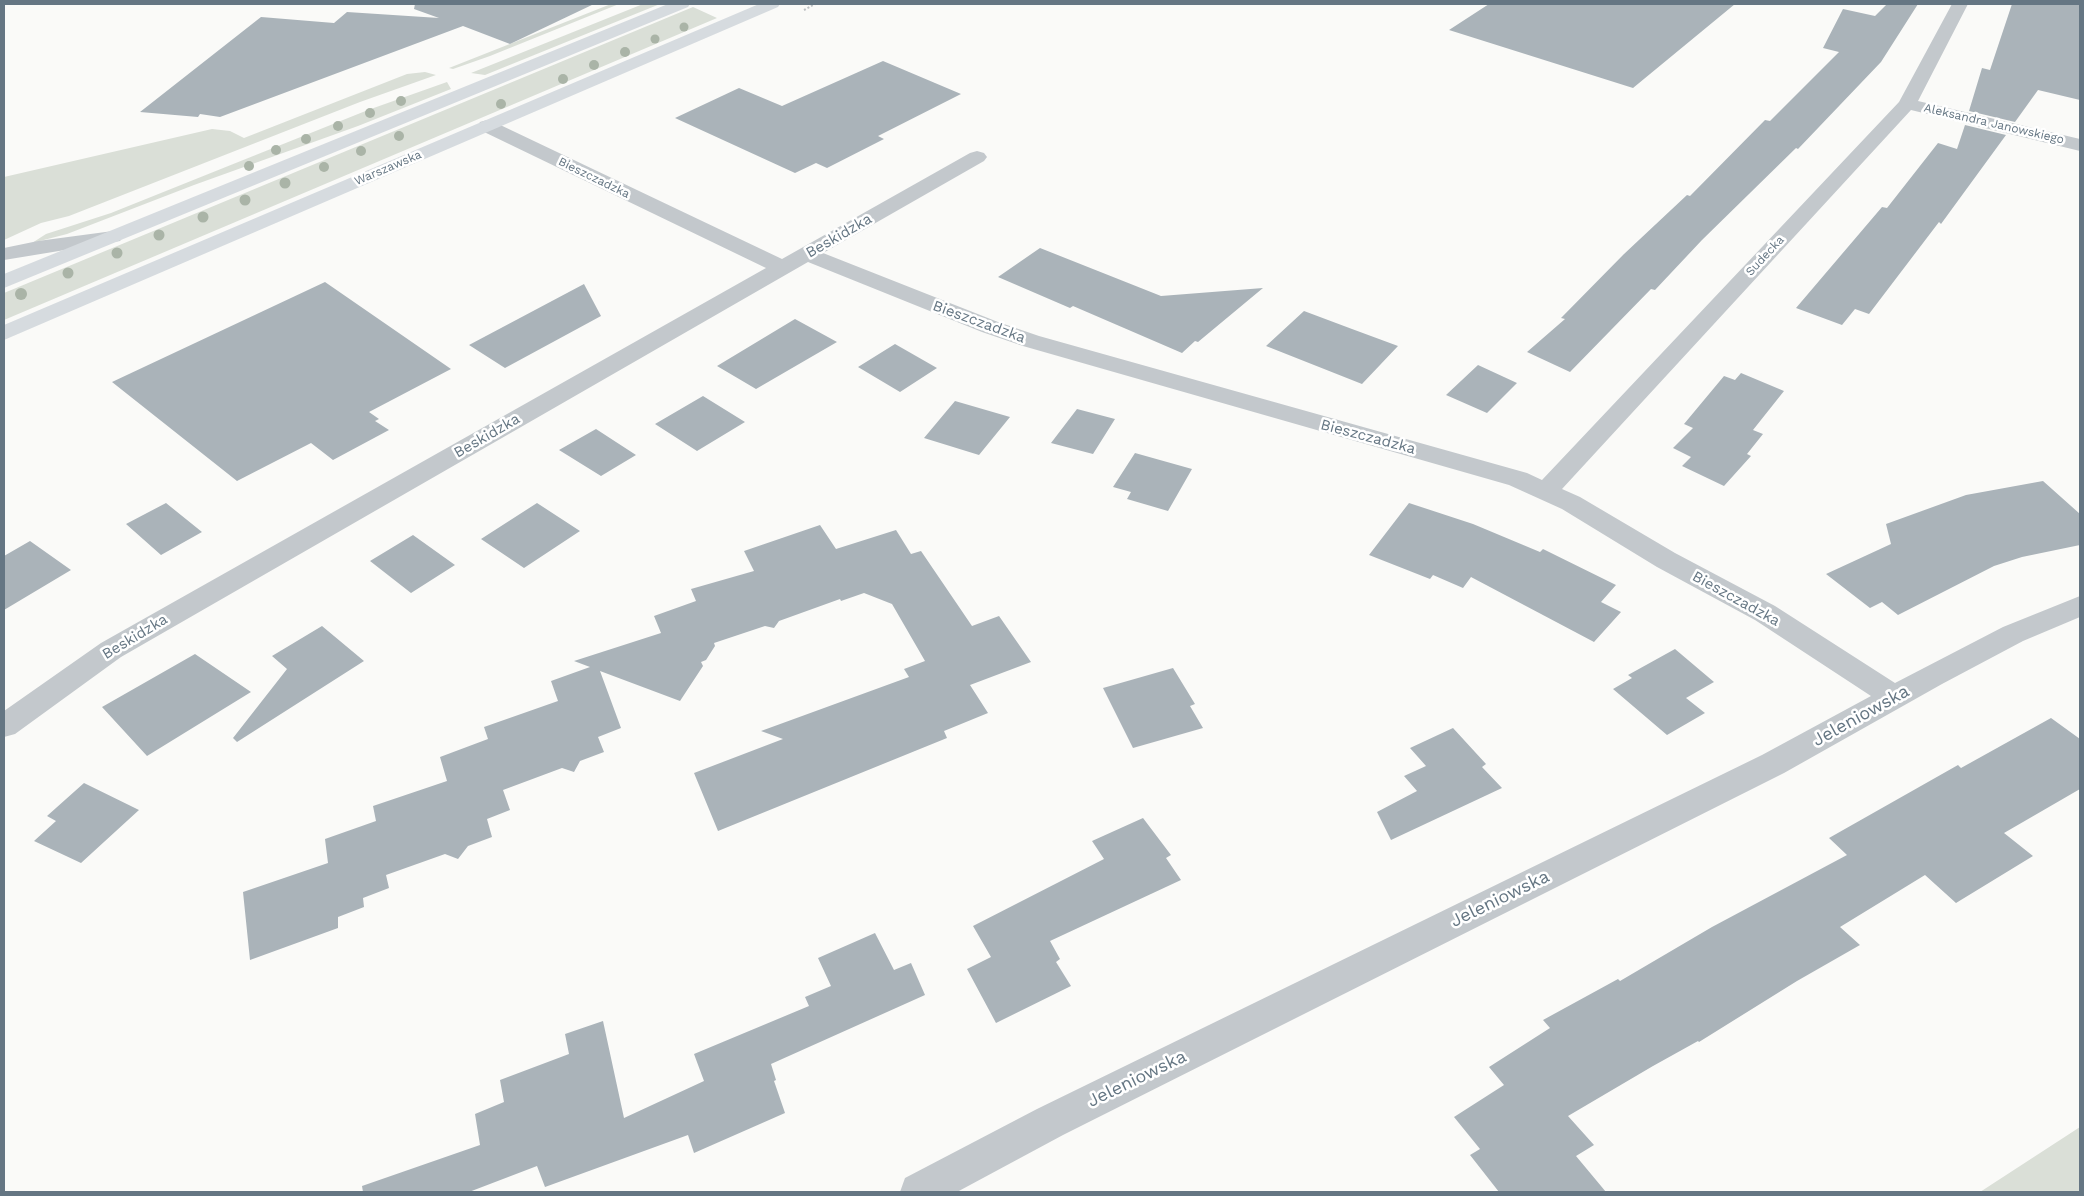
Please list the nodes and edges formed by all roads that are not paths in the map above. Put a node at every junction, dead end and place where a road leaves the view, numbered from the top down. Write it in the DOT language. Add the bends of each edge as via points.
graph roads {
  1 [pos="682,4"];
  2 [pos="772,4"];
  3 [pos="1960,4"];
  4 [pos="1907,104"];
  5 [pos="486,126"];
  6 [pos="2080,145"];
  7 [pos="977,157"];
  8 [pos="113,237"];
  9 [pos="4,254"];
  10 [pos="806,254"];
  11 [pos="783,268"];
  12 [pos="4,282"];
  13 [pos="4,333"];
  14 [pos="1546,491"];
  15 [pos="2080,606"];
  16 [pos="1894,697"];
  17 [pos="4,726"];
  18 [pos="919,1192"];
  1 -- 8 [label="main road"];
  2 -- 5 [label="main road, Warszawska"];
  3 -- 4 [label="street, Sudecka"];
  4 -- 6 [label="street, Aleksandra Janowskiego"];
  4 -- 14 [label="street, Sudecka"];
  5 -- 11 [label="street, Bieszczadzka"];
  5 -- 13 [label="main road, Warszawska"];
  7 -- 10 [label="street, Beskidzka"];
  8 -- 9 [label="street"];
  8 -- 12 [label="main road"];
  10 -- 11 [label="street, Beskidzka"];
  10 -- 14 [label="street, Bieszczadzka" via="1031,341 1482,468"];
  11 -- 17 [label="street, Beskidzka" via="111,650"];
  14 -- 16 [label="street, Bieszczadzka" via="1765,613"];
  15 -- 16 [label="street, Jeleniowska" via="2013,634"];
  16 -- 18 [label="street, Jeleniowska" via="1773,764 1050,1122"];
}
